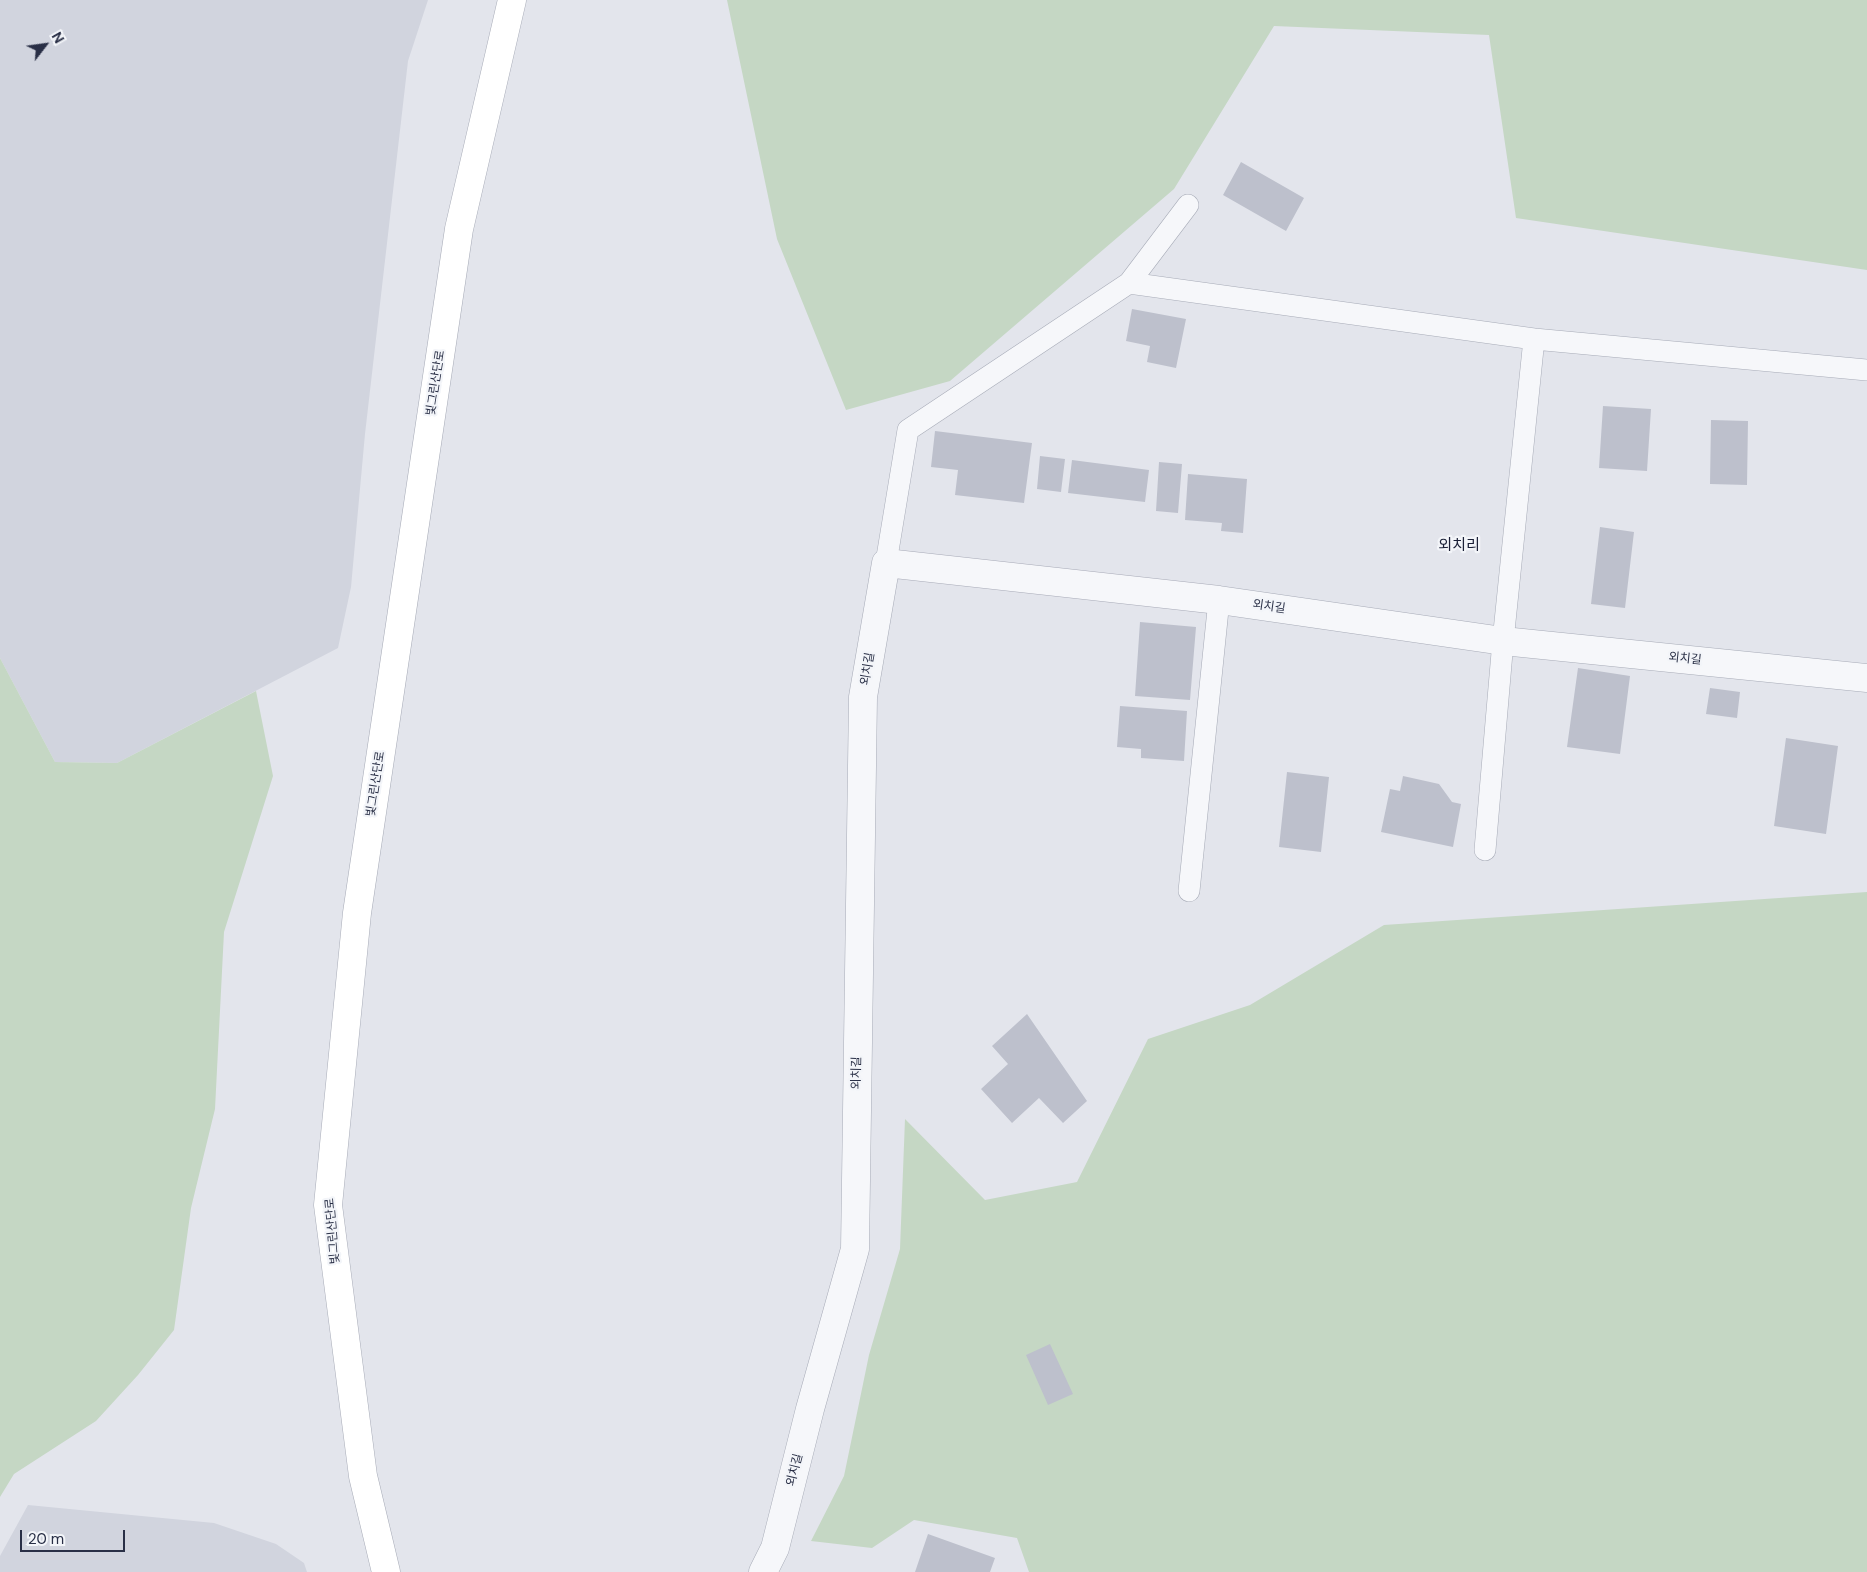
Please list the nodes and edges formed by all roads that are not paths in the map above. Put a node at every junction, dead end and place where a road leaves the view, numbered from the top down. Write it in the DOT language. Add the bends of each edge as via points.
graph roads {
  1 [pos="512,0"];
  2 [pos="1188,205"];
  3 [pos="1129,283"];
  4 [pos="1534,340"];
  5 [pos="1867,370"];
  6 [pos="886,563"];
  7 [pos="1219,600"];
  8 [pos="1503,641"];
  9 [pos="1867,678"];
  10 [pos="1484,850"];
  11 [pos="1189,891"];
  12 [pos="386,1572"];
  13 [pos="763,1572"];
  1 -- 12 [label="street, 빛그린산단로" via="460,228 357,913 328,1205 363,1476"];
  2 -- 3 [label="lane, 외치길"];
  3 -- 4 [label="lane"];
  3 -- 6 [label="lane, 외치길" via="908,430"];
  4 -- 5 [label="lane"];
  4 -- 8 [label="lane"];
  6 -- 7 [label="street, 외치길"];
  6 -- 13 [label="street, 외치길" via="863,696 854,1249 775,1548"];
  7 -- 8 [label="street, 외치길"];
  7 -- 11 [label="lane"];
  8 -- 9 [label="street, 외치길"];
  8 -- 10 [label="lane"];
}
